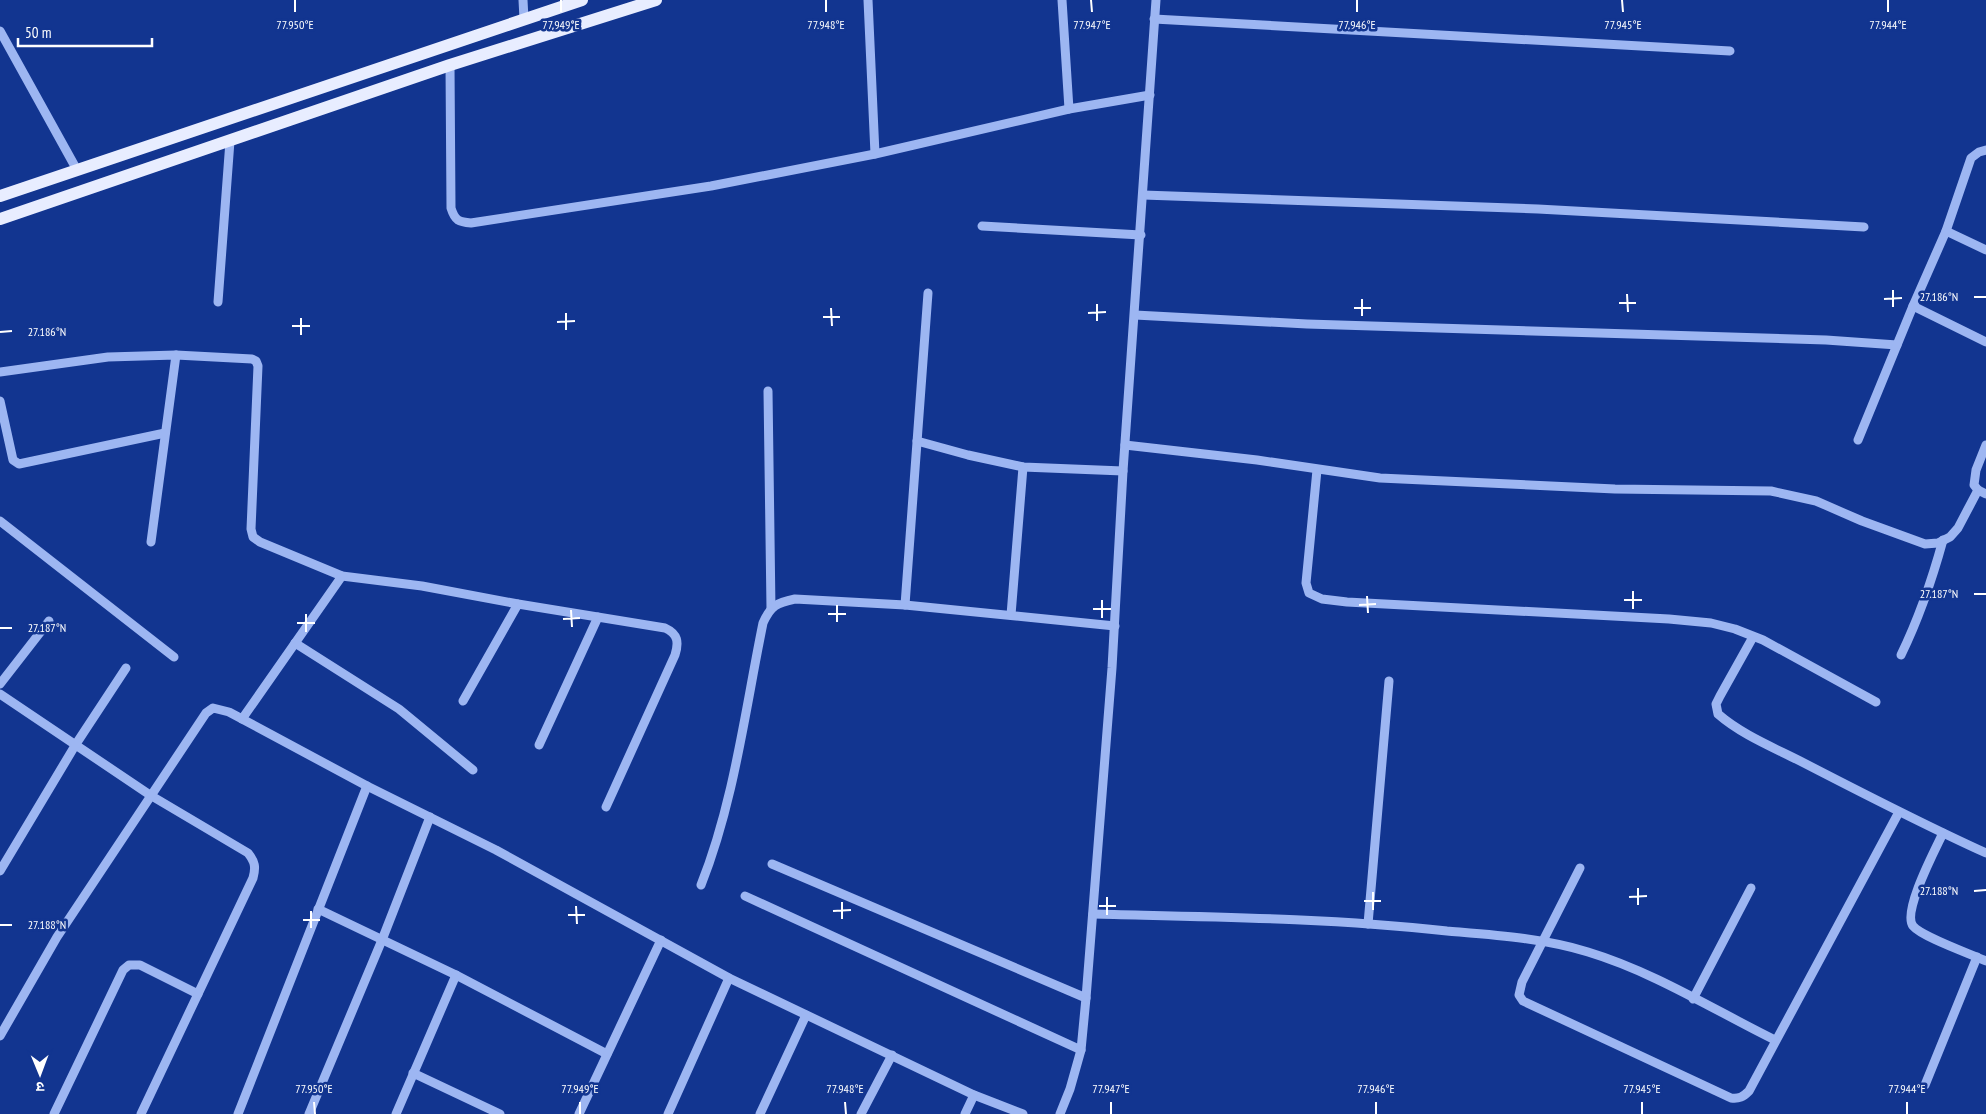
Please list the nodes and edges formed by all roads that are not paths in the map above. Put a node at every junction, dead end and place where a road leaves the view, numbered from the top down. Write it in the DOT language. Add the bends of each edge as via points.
graph roads {
  1 [pos="523,0"];
  2 [pos="582,0"];
  3 [pos="656,0"];
  4 [pos="868,0"];
  5 [pos="1062,0"];
  6 [pos="1156,0"];
  7 [pos="524,19"];
  8 [pos="1154,19"];
  9 [pos="0,31"];
  10 [pos="1730,50"];
  11 [pos="450,65"];
  12 [pos="1150,95"];
  13 [pos="1069,109"];
  14 [pos="230,141"];
  15 [pos="1986,150"];
  16 [pos="876,154"];
  17 [pos="77,170"];
  18 [pos="1143,195"];
  19 [pos="0,196"];
  20 [pos="0,219"];
  21 [pos="982,226"];
  22 [pos="1864,226"];
  23 [pos="1946,231"];
  24 [pos="1141,235"];
  25 [pos="1986,250"];
  26 [pos="928,293"];
  27 [pos="218,302"];
  28 [pos="1913,306"];
  29 [pos="1135,315"];
  30 [pos="1986,342"];
  31 [pos="1897,345"];
  32 [pos="176,355"];
  33 [pos="0,372"];
  34 [pos="768,391"];
  35 [pos="0,401"];
  36 [pos="165,433"];
  37 [pos="1858,440"];
  38 [pos="917,441"];
  39 [pos="1125,445"];
  40 [pos="1986,445"];
  41 [pos="1023,466"];
  42 [pos="1316,470"];
  43 [pos="1123,471"];
  44 [pos="1982,492"];
  45 [pos="0,521"];
  46 [pos="1943,540"];
  47 [pos="151,542"];
  48 [pos="342,576"];
  49 [pos="518,604"];
  50 [pos="905,605"];
  51 [pos="771,609"];
  52 [pos="1011,615"];
  53 [pos="598,617"];
  54 [pos="49,621"];
  55 [pos="1115,626"];
  56 [pos="1753,637"];
  57 [pos="295,643"];
  58 [pos="1901,655"];
  59 [pos="174,657"];
  60 [pos="126,668"];
  61 [pos="1389,681"];
  62 [pos="0,684"];
  63 [pos="0,694"];
  64 [pos="463,701"];
  65 [pos="1876,702"];
  66 [pos="242,719"];
  67 [pos="76,744"];
  68 [pos="539,745"];
  69 [pos="474,770"];
  70 [pos="366,786"];
  71 [pos="150,796"];
  72 [pos="606,807"];
  73 [pos="1899,812"];
  74 [pos="430,817"];
  75 [pos="1943,833"];
  76 [pos="1986,853"];
  77 [pos="772,864"];
  78 [pos="1580,868"];
  79 [pos="0,871"];
  80 [pos="701,885"];
  81 [pos="1752,888"];
  82 [pos="745,896"];
  83 [pos="318,909"];
  84 [pos="1093,914"];
  85 [pos="1368,924"];
  86 [pos="382,940"];
  87 [pos="662,940"];
  88 [pos="1543,941"];
  89 [pos="1982,959"];
  90 [pos="456,975"];
  91 [pos="729,978"];
  92 [pos="198,994"];
  93 [pos="1086,998"];
  94 [pos="1693,999"];
  95 [pos="806,1015"];
  96 [pos="0,1036"];
  97 [pos="1775,1040"];
  98 [pos="1081,1050"];
  99 [pos="607,1054"];
  100 [pos="892,1055"];
  101 [pos="413,1073"];
  102 [pos="1925,1085"];
  103 [pos="974,1095"];
  104 [pos="486,1111"];
  105 [pos="54,1114"];
  106 [pos="141,1114"];
  107 [pos="238,1114"];
  108 [pos="309,1114"];
  109 [pos="396,1114"];
  110 [pos="500,1114"];
  111 [pos="579,1114"];
  112 [pos="668,1114"];
  113 [pos="760,1114"];
  114 [pos="861,1114"];
  115 [pos="965,1114"];
  116 [pos="1023,1114"];
  117 [pos="1060,1114"];
  1 -- 7 [label="street"];
  2 -- 7 [label="main road"];
  3 -- 11 [label="main road"];
  4 -- 16 [label="street"];
  5 -- 13 [label="street"];
  6 -- 8 [label="street"];
  7 -- 17 [label="main road"];
  8 -- 10 [label="street"];
  8 -- 12 [label="street"];
  9 -- 17 [label="street"];
  11 -- 14 [label="main road"];
  11 -- 16 [label="street" via="451,208 459,222 471,223 711,186"];
  12 -- 13 [label="street"];
  12 -- 18 [label="street"];
  13 -- 16 [label="street"];
  14 -- 20 [label="main road"];
  14 -- 27 [label="street"];
  15 -- 23 [label="street" via="1971,158"];
  17 -- 19 [label="main road"];
  18 -- 22 [label="street" via="1538,209"];
  18 -- 24 [label="street"];
  21 -- 24 [label="street"];
  23 -- 25 [label="street"];
  23 -- 28 [label="street"];
  24 -- 29 [label="street"];
  26 -- 38 [label="street"];
  28 -- 30 [label="street"];
  28 -- 31 [label="street"];
  29 -- 31 [label="street"];
  29 -- 39 [label="street"];
  31 -- 37 [label="street"];
  32 -- 33 [label="street" via="108,357"];
  32 -- 36 [label="street"];
  32 -- 48 [label="street" via="256,361 250,529 253,537"];
  34 -- 51 [label="street"];
  35 -- 36 [label="street" via="13,460 19,464"];
  36 -- 47 [label="street"];
  38 -- 41 [label="street"];
  38 -- 50 [label="street"];
  39 -- 42 [label="street"];
  39 -- 43 [label="street"];
  40 -- 44 [label="street" via="1974,485"];
  41 -- 43 [label="street"];
  41 -- 52 [label="street"];
  42 -- 46 [label="street" via="1425,481 1615,489 1771,491 1816,501 1925,544"];
  42 -- 56 [label="street" via="1306,583 1309,593 1322,599 1669,619 1711,623"];
  43 -- 55 [label="street"];
  44 -- 46 [label="street" via="1958,528"];
  45 -- 59 [label="street"];
  46 -- 58 [label="street" via="1934,576"];
  48 -- 49 [label="street" via="422,586"];
  48 -- 57 [label="street"];
  49 -- 53 [label="street"];
  49 -- 64 [label="street"];
  50 -- 51 [label="street" via="795,599 778,603"];
  50 -- 52 [label="street"];
  51 -- 80 [label="street" via="763,623 721,830"];
  52 -- 55 [label="street"];
  53 -- 68 [label="street"];
  53 -- 72 [label="street" via="665,628 676,636 678,646"];
  54 -- 62 [label="street"];
  55 -- 84 [label="street"];
  56 -- 65 [label="street"];
  56 -- 73 [label="street" via="1716,704 1718,714 1728,723"];
  57 -- 66 [label="street"];
  57 -- 69 [label="street" via="399,709"];
  60 -- 67 [label="street"];
  61 -- 85 [label="street"];
  63 -- 67 [label="street"];
  66 -- 70 [label="street"];
  66 -- 71 [label="street" via="220,709 213,708 206,713"];
  67 -- 71 [label="street"];
  67 -- 79 [label="street"];
  70 -- 74 [label="street"];
  70 -- 83 [label="street"];
  71 -- 92 [label="street" via="248,852 254,861 253,878"];
  71 -- 96 [label="street" via="57,937"];
  73 -- 75 [label="street"];
  73 -- 97 [label="street"];
  74 -- 86 [label="street"];
  74 -- 87 [label="street"];
  75 -- 76 [label="street"];
  75 -- 89 [label="street" via="1909,917 1913,926 1926,935"];
  77 -- 93 [label="street"];
  78 -- 88 [label="street"];
  81 -- 94 [label="street"];
  82 -- 98 [label="street"];
  83 -- 86 [label="street"];
  83 -- 107 [label="street"];
  84 -- 85 [label="street"];
  84 -- 93 [label="street"];
  85 -- 88 [label="street"];
  86 -- 90 [label="street"];
  86 -- 108 [label="street"];
  87 -- 91 [label="street"];
  87 -- 99 [label="street"];
  88 -- 94 [label="street" via="1597,956 1646,975"];
  88 -- 97 [label="street" via="1520,989 1523,1001 1731,1098 1737,1099 1749,1091"];
  89 -- 102 [label="street"];
  90 -- 99 [label="street"];
  90 -- 101 [label="street"];
  91 -- 95 [label="street"];
  91 -- 112 [label="street"];
  92 -- 105 [label="street" via="140,966 129,965 123,970"];
  92 -- 106 [label="street"];
  93 -- 98 [label="street"];
  94 -- 97 [label="street"];
  95 -- 100 [label="street"];
  95 -- 113 [label="street"];
  98 -- 117 [label="street"];
  99 -- 111 [label="street"];
  100 -- 103 [label="street"];
  100 -- 114 [label="street"];
  101 -- 104 [label="street"];
  101 -- 109 [label="street"];
  103 -- 115 [label="street"];
  103 -- 116 [label="street"];
  104 -- 110 [label="street"];
}
